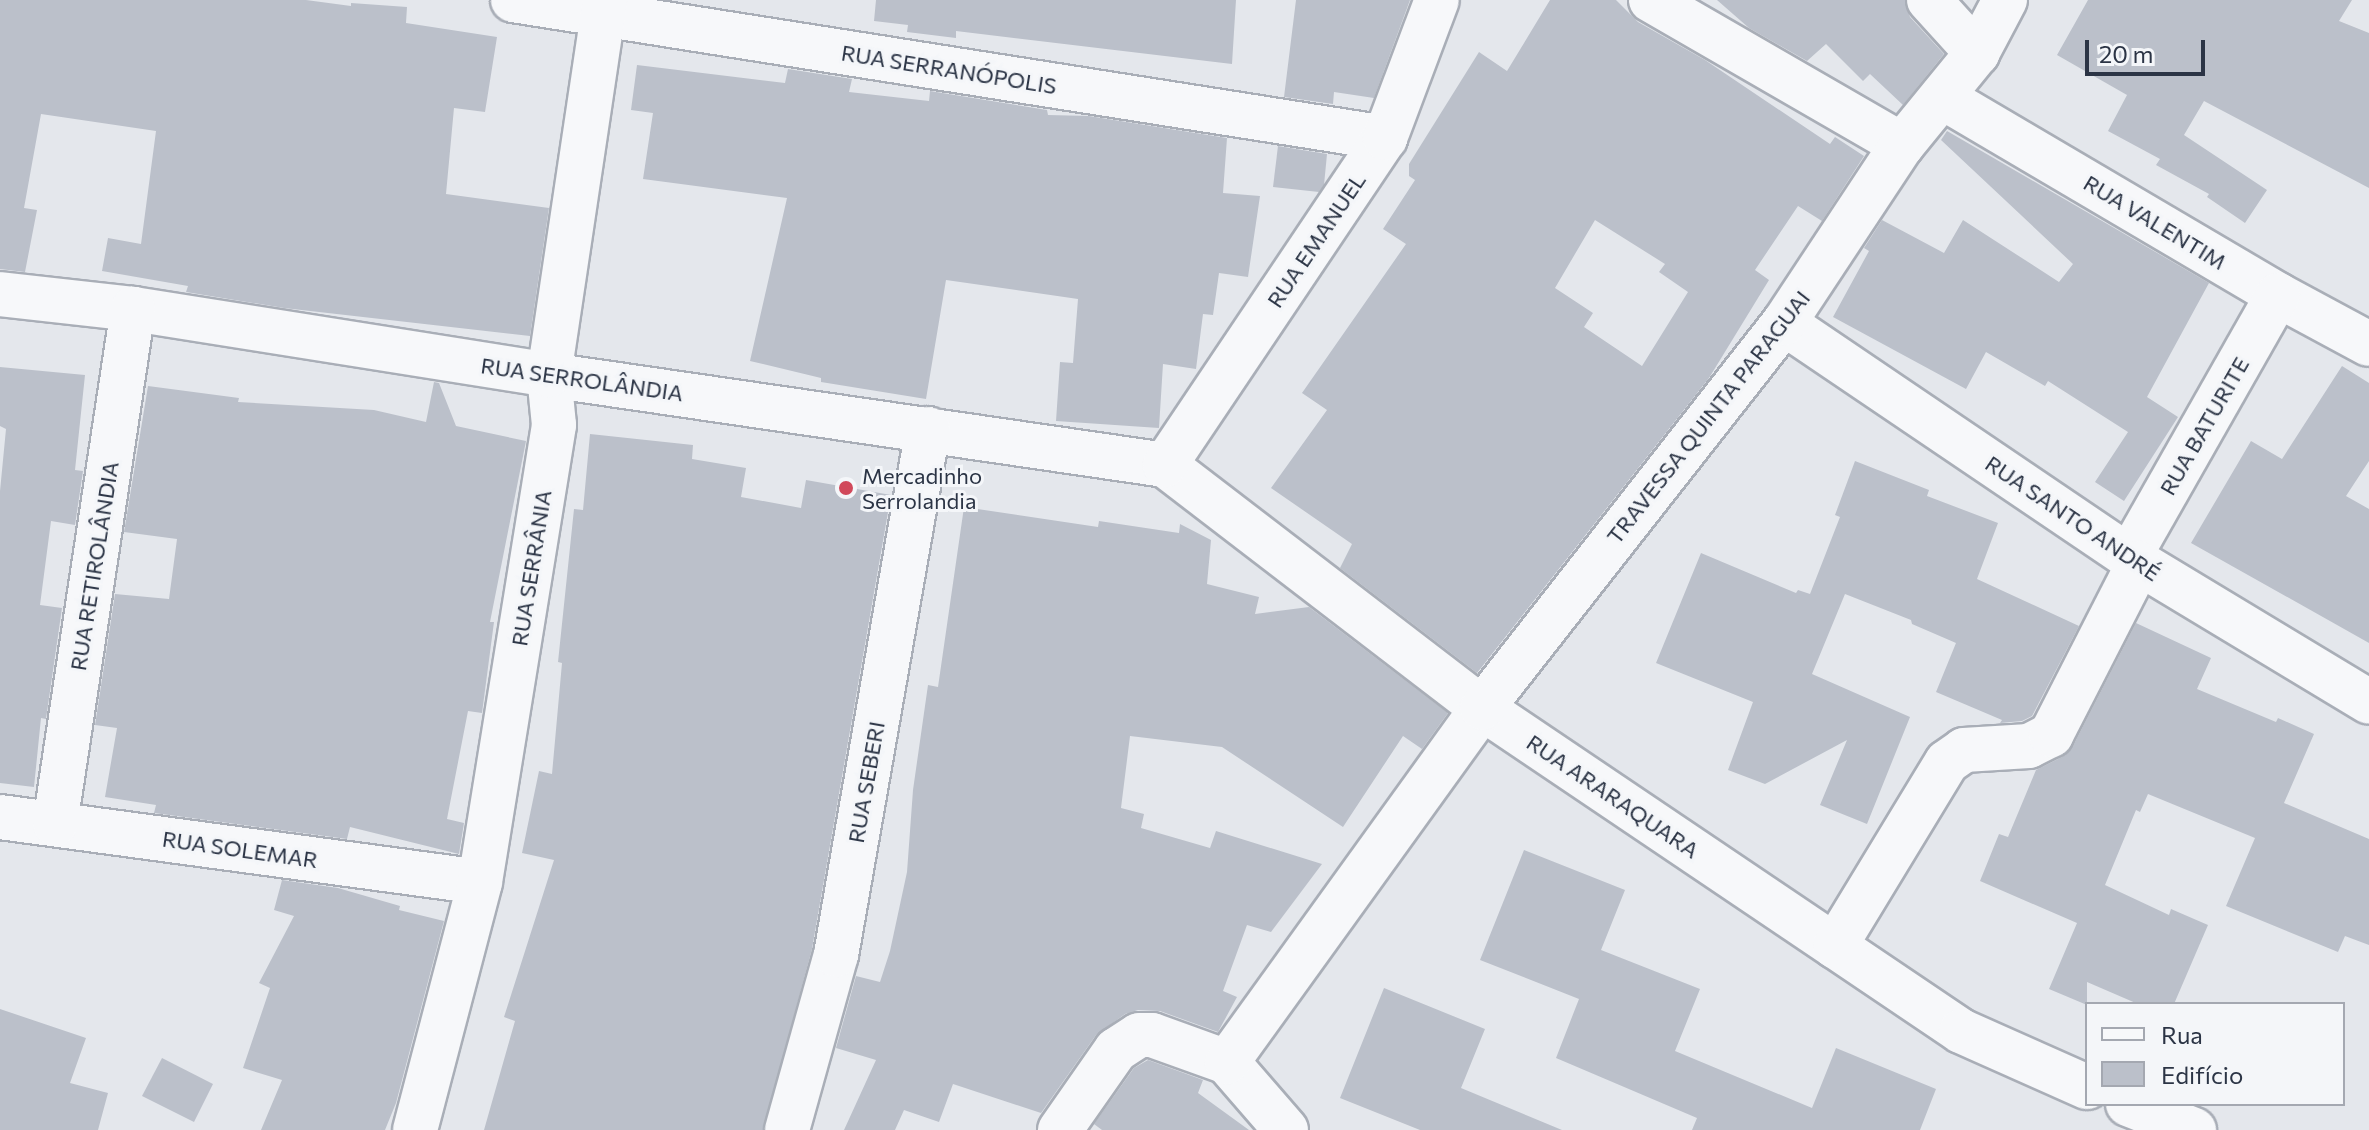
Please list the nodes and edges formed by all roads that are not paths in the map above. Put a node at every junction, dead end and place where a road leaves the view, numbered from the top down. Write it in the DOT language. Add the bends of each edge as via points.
graph roads {
  1 [pos="513,0"];
  2 [pos="1437,0"];
  3 [pos="1651,0"];
  4 [pos="1929,0"];
  5 [pos="2005,0"];
  6 [pos="604,7"];
  7 [pos="1977,53"];
  8 [pos="1942,97"];
  9 [pos="1385,138"];
  10 [pos="1902,145"];
  11 [pos="0,294"];
  12 [pos="2278,295"];
  13 [pos="133,309"];
  14 [pos="1784,323"];
  15 [pos="2369,344"];
  16 [pos="549,375"];
  17 [pos="928,429"];
  18 [pos="1165,465"];
  19 [pos="2134,560"];
  20 [pos="2369,702"];
  21 [pos="1482,708"];
  22 [pos="0,817"];
  23 [pos="55,824"];
  24 [pos="480,882"];
  25 [pos="1835,946"];
  26 [pos="1227,1062"];
  27 [pos="2085,1086"];
  28 [pos="2133,1106"];
  29 [pos="415,1130"];
  30 [pos="787,1130"];
  31 [pos="1060,1130"];
  32 [pos="1286,1130"];
  33 [pos="2194,1130"];
  1 -- 6 [label="street, RUA SERRANÓPOLIS"];
  2 -- 9 [label="street, RUA EMANUEL"];
  3 -- 10 [label="street"];
  4 -- 7 [label="street"];
  5 -- 7 [label="street, TRAVESSA QUINTA PARAGUAI"];
  6 -- 9 [label="street, RUA SERRANÓPOLIS"];
  6 -- 16 [label="street, RUA SERRÂNIA"];
  7 -- 8 [label="street, TRAVESSA QUINTA PARAGUAI"];
  8 -- 10 [label="street, TRAVESSA QUINTA PARAGUAI"];
  8 -- 12 [label="street, RUA VALENTIM"];
  9 -- 18 [label="street, RUA EMANUEL"];
  10 -- 14 [label="street, TRAVESSA QUINTA PARAGUAI"];
  11 -- 13 [label="street, RUA SERROLÂNDIA"];
  12 -- 15 [label="street, RUA VALENTIM"];
  12 -- 19 [label="street, RUA BATURITE"];
  13 -- 16 [label="street, RUA SERROLÂNDIA"];
  13 -- 23 [label="street, RUA RETIROLÂNDIA"];
  14 -- 19 [label="street, RUA SANTO ANDRÉ"];
  14 -- 21 [label="street, TRAVESSA QUINTA PARAGUAI"];
  16 -- 17 [label="street, RUA SERROLÂNDIA"];
  16 -- 24 [label="street, RUA SERRÂNIA" via="554,425"];
  17 -- 18 [label="street, RUA SERROLÂNDIA"];
  17 -- 30 [label="street, RUA SEBERI" via="836,955"];
  18 -- 21 [label="street, RUA ARARAQUARA"];
  19 -- 20 [label="street, RUA SANTO ANDRÉ"];
  19 -- 25 [label="street, RUA BATURITE" via="2051,735 2029,746 1964,750 1947,762"];
  21 -- 25 [label="street, RUA ARARAQUARA"];
  21 -- 26 [label="street, TRAVESSA QUINTA PARAGUAI"];
  22 -- 23 [label="street, RUA SOLEMAR"];
  23 -- 24 [label="street, RUA SOLEMAR"];
  24 -- 29 [label="street, RUA SERRÂNIA"];
  25 -- 27 [label="street, RUA ARARAQUARA" via="1961,1031"];
  26 -- 31 [label="street" via="1139,1035 1116,1050"];
  26 -- 32 [label="street"];
  28 -- 33 [label="street"];
}
